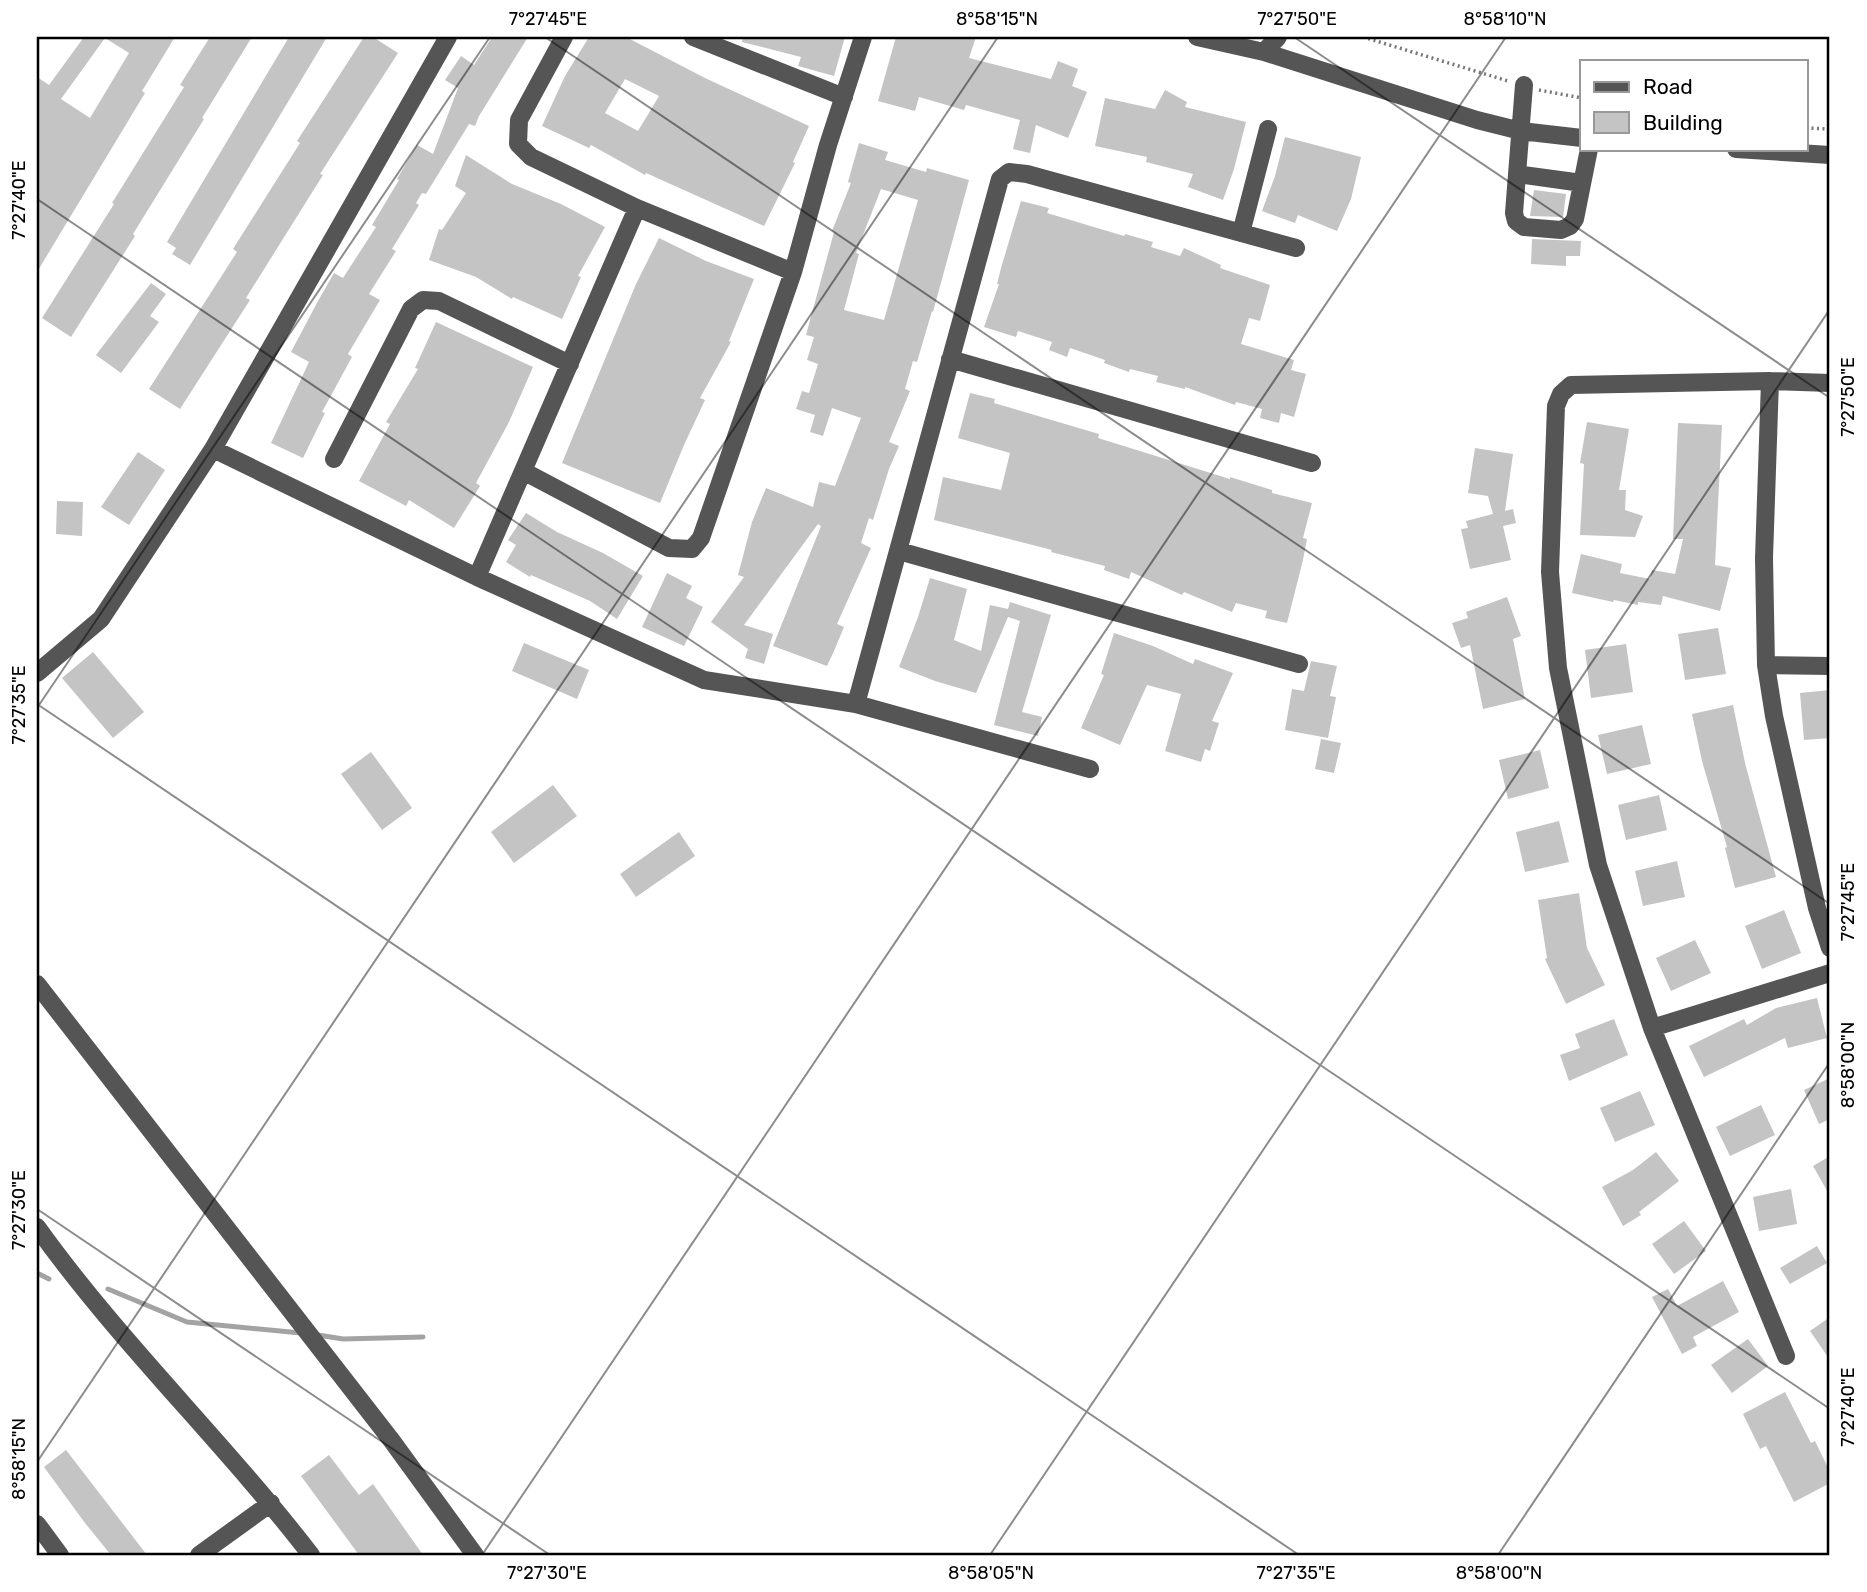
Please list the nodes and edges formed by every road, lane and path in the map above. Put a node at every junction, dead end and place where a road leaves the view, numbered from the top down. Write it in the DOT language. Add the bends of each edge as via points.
graph roads {
  1 [pos="448,37"];
  2 [pos="564,37"];
  3 [pos="693,37"];
  4 [pos="863,37"];
  5 [pos="1197,37"];
  6 [pos="1278,37"];
  7 [pos="1363,37"];
  8 [pos="716,41"];
  9 [pos="1264,52"];
  10 [pos="1524,86"];
  11 [pos="844,97"];
  12 [pos="1580,97"];
  13 [pos="1808,128"];
  14 [pos="1268,129"];
  15 [pos="1830,129"];
  16 [pos="1521,131"];
  17 [pos="1580,138"];
  18 [pos="1589,150"];
  19 [pos="1752,150"];
  20 [pos="1830,155"];
  21 [pos="1517,174"];
  22 [pos="1582,183"];
  23 [pos="637,208"];
  24 [pos="1241,233"];
  25 [pos="1296,248"];
  26 [pos="793,272"];
  27 [pos="950,359"];
  28 [pos="570,364"];
  29 [pos="1770,381"];
  30 [pos="1830,383"];
  31 [pos="213,449"];
  32 [pos="334,459"];
  33 [pos="1312,463"];
  34 [pos="523,471"];
  35 [pos="899,551"];
  36 [pos="477,577"];
  37 [pos="1299,664"];
  38 [pos="1766,665"];
  39 [pos="1830,666"];
  40 [pos="37,673"];
  41 [pos="856,704"];
  42 [pos="1090,769"];
  43 [pos="1830,948"];
  44 [pos="1830,973"];
  45 [pos="37,984"];
  46 [pos="1652,1028"];
  47 [pos="37,1227"];
  48 [pos="1786,1356"];
  49 [pos="271,1503"];
  50 [pos="37,1524"];
  51 [pos="60,1555"];
  52 [pos="199,1555"];
  53 [pos="311,1555"];
  54 [pos="475,1555"];
  1 -- 31 [label="street"];
  2 -- 23 [label="street" via="519,120 518,144 531,157"];
  3 -- 8 [label="street"];
  4 -- 11 [label="street"];
  5 -- 9 [label="street"];
  6 -- 9 [label="street"];
  7 -- 10 [label="path"];
  8 -- 11 [label="street"];
  9 -- 16 [label="street"];
  10 -- 12 [label="path"];
  10 -- 16 [label="street"];
  11 -- 26 [label="street"];
  13 -- 15 [label="path"];
  14 -- 24 [label="street"];
  16 -- 17 [label="street"];
  16 -- 21 [label="street"];
  18 -- 22 [label="street"];
  19 -- 20 [label="street"];
  21 -- 22 [label="street"];
  21 -- 22 [label="street" via="1514,213 1524,227 1561,230 1570,226 1576,219"];
  23 -- 26 [label="street"];
  23 -- 28 [label="street"];
  24 -- 25 [label="street"];
  24 -- 27 [label="street" via="1009,172 1000,179"];
  26 -- 34 [label="street" via="701,538 692,549 669,548"];
  27 -- 33 [label="street"];
  27 -- 35 [label="street"];
  28 -- 32 [label="street" via="439,301 423,300 411,309"];
  28 -- 34 [label="street"];
  29 -- 30 [label="street"];
  29 -- 38 [label="street" via="1764,558"];
  29 -- 46 [label="street" via="1571,385 1556,406 1550,572 1558,668 1598,865"];
  31 -- 36 [label="street"];
  31 -- 40 [label="street" via="101,618"];
  34 -- 36 [label="street"];
  35 -- 37 [label="street"];
  35 -- 41 [label="street"];
  36 -- 41 [label="street" via="704,680"];
  38 -- 39 [label="street"];
  38 -- 43 [label="street" via="1817,908"];
  41 -- 42 [label="street"];
  44 -- 46 [label="street"];
  45 -- 54 [label="street" via="392,1441"];
  46 -- 48 [label="street"];
  47 -- 49 [label="street" via="156,1377"];
  49 -- 52 [label="street"];
  49 -- 53 [label="street"];
  50 -- 51 [label="street"];
}
